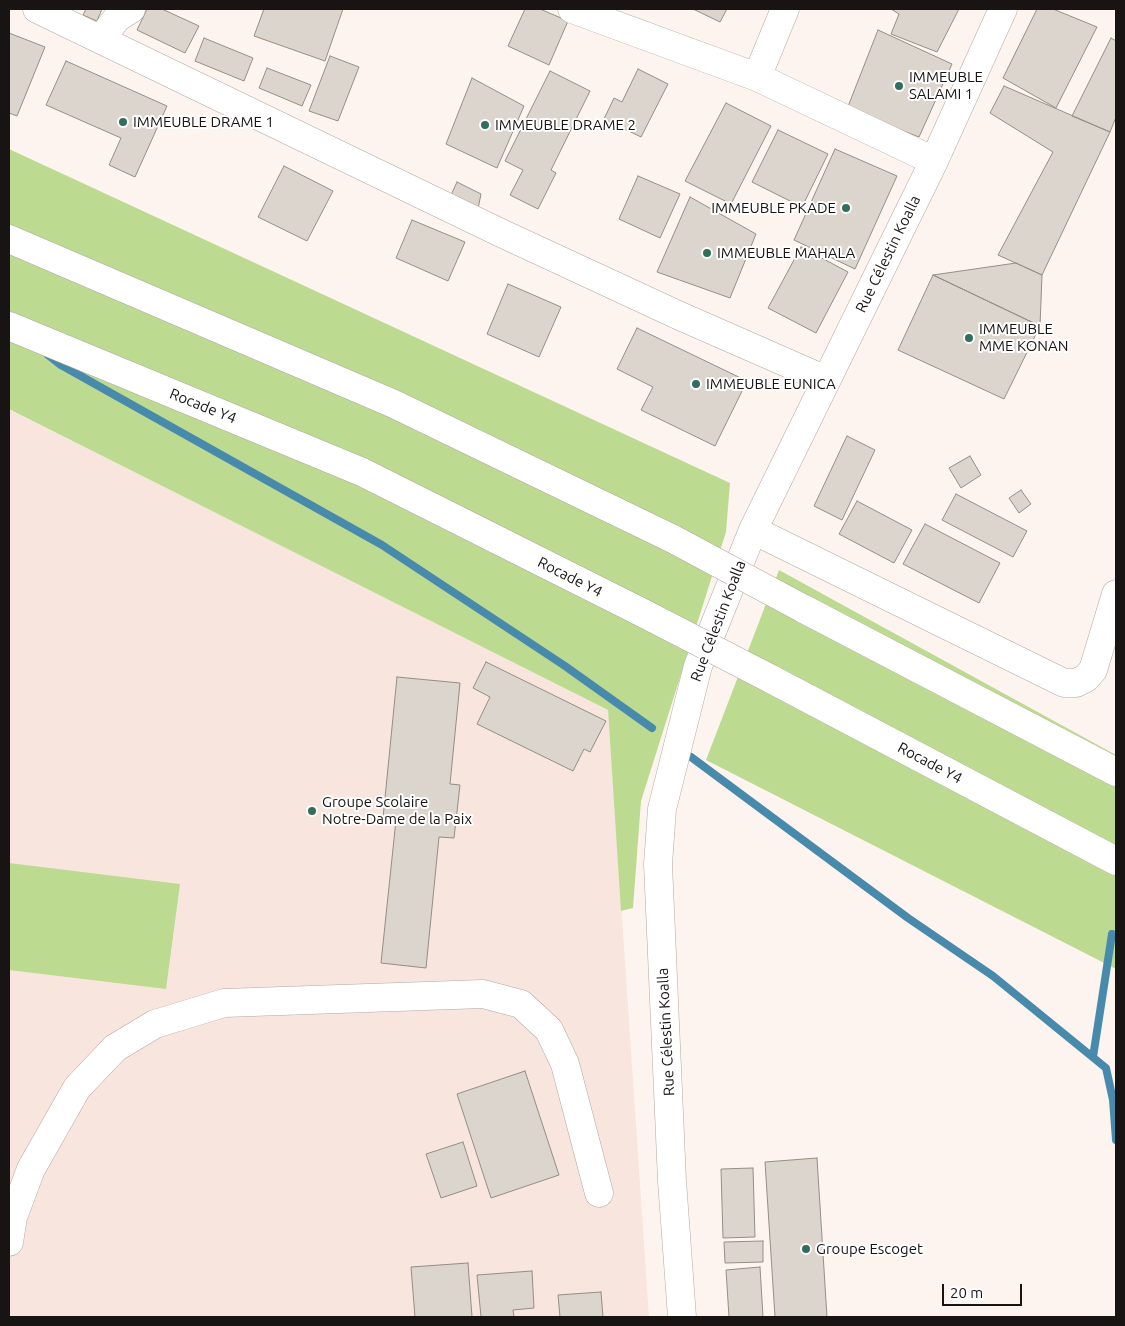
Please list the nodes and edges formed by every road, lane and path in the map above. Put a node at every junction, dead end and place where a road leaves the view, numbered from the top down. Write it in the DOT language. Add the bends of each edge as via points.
graph roads {
  1 [pos="37,9"];
  2 [pos="131,9"];
  3 [pos="572,9"];
  4 [pos="785,9"];
  5 [pos="1003,9"];
  6 [pos="101,39"];
  7 [pos="757,77"];
  8 [pos="934,161"];
  9 [pos="9,239"];
  10 [pos="9,326"];
  11 [pos="826,380"];
  12 [pos="753,530"];
  13 [pos="1116,594"];
  14 [pos="1116,772"];
  15 [pos="1116,861"];
  16 [pos="599,1193"];
  17 [pos="9,1242"];
  18 [pos="682,1317"];
  1 -- 6 [label="main road"];
  2 -- 6 [label="main road" via="118,18"];
  3 -- 7 [label="main road"];
  4 -- 7 [label="main road"];
  5 -- 8 [label="main road, Rue Célestin Koalla"];
  6 -- 11 [label="main road" via="501,233"];
  7 -- 8 [label="main road"];
  8 -- 11 [label="main road, Rue Célestin Koalla"];
  9 -- 14 [label="main road, bridge" via="394,404 673,539"];
  10 -- 15 [label="main road, Rocade Y4, bridge" via="362,472 772,679"];
  11 -- 12 [label="main road, Rue Célestin Koalla"];
  12 -- 13 [label="main road" via="1064,683 1076,683 1093,670"];
  12 -- 18 [label="main road, Rue Célestin Koalla" via="698,666 662,818 658,864 672,1180"];
  16 -- 17 [label="main road" via="565,1064 549,1030 521,1004 483,994 224,1003 156,1024 115,1048 77,1088 31,1169 13,1217"];
}
